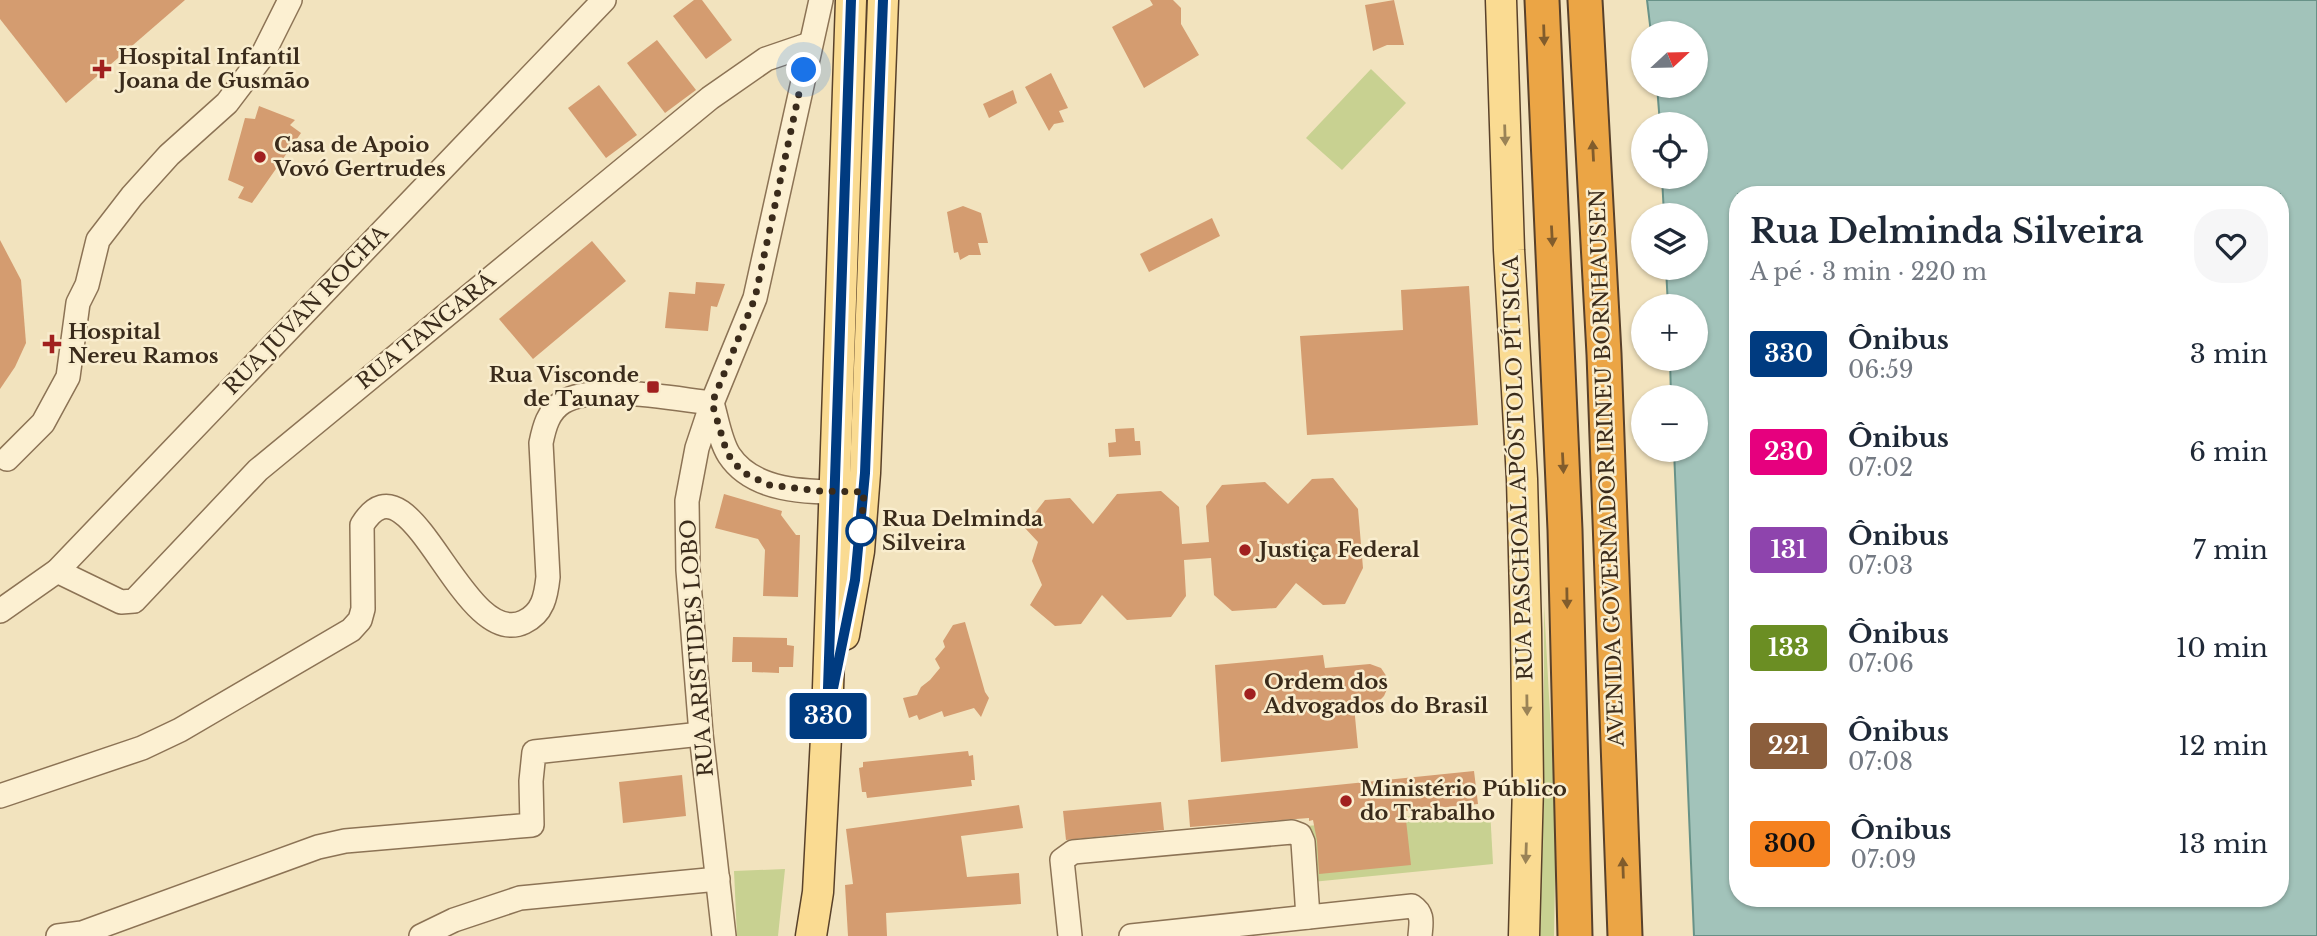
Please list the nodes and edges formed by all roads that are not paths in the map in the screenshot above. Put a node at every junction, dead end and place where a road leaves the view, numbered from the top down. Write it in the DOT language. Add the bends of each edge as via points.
graph roads {
  1 [pos="290,0"];
  2 [pos="604,0"];
  3 [pos="821,0"];
  4 [pos="851,0"];
  5 [pos="883,0"];
  6 [pos="1501,0"];
  7 [pos="1542,0"];
  8 [pos="1585,0"];
  9 [pos="810,44"];
  10 [pos="712,403"];
  11 [pos="8,459"];
  12 [pos="834,492"];
  13 [pos="864,492"];
  14 [pos="57,571"];
  15 [pos="0,611"];
  16 [pos="827,718"];
  17 [pos="701,734"];
  18 [pos="0,796"];
  19 [pos="718,879"];
  20 [pos="1308,917"];
  21 [pos="58,936"];
  22 [pos="421,936"];
  23 [pos="724,936"];
  24 [pos="811,936"];
  25 [pos="1070,936"];
  26 [pos="1131,936"];
  27 [pos="1420,936"];
  28 [pos="1524,936"];
  29 [pos="1575,936"];
  30 [pos="1625,936"];
  1 -- 11 [label="street" via="261,58 227,103 169,155 98,240 78,303 68,377 43,423"];
  2 -- 14 [label="street, RUA JUVAN ROCHA"];
  3 -- 9 [label="street, RUA ARISTIDES LOBO"];
  4 -- 12 [label="main road"];
  5 -- 13 [label="main road"];
  6 -- 28 [label="main road, RUA PASCHOAL APÓSTOLO PÍTSICA, one-way" via="1526,630"];
  7 -- 29 [label="highway, AVENIDA GOVERNADOR IRINEU BORNHAUSEN, one-way" via="1566,530"];
  30 -- 8 [label="highway, AVENIDA GOVERNADOR IRINEU BORNHAUSEN, one-way" via="1604,354"];
  9 -- 10 [label="street, RUA ARISTIDES LOBO" via="755,298"];
  9 -- 14 [label="street, RUA TANGARÁ" via="766,59 710,98 324,415 250,478 134,601 121,602"];
  10 -- 12 [label="street" via="727,453 742,472 769,485"];
  10 -- 17 [label="street, RUA ARISTIDES LOBO" via="691,473 686,525"];
  10 -- 18 [label="street" via="602,392 562,402 551,412 541,443 546,597 537,614 522,623 509,625 486,617 406,514 390,508 376,510 362,526 363,609 351,630 142,748"];
  12 -- 13 [label="street"];
  12 -- 16 [label="main road"];
  13 -- 16 [label="main road" via="855,580"];
  14 -- 15 [label="street, RUA JUVAN ROCHA"];
  16 -- 24 [label="main road" via="818,892"];
  17 -- 19 [label="street, RUA ARISTIDES LOBO"];
  17 -- 21 [label="street" via="534,752 532,825 345,841 82,933"];
  19 -- 22 [label="street" via="520,898"];
  19 -- 23 [label="street, RUA ARISTIDES LOBO"];
  20 -- 25 [label="street" via="1303,842 1292,832 1073,852 1062,860"];
  20 -- 26 [label="street"];
  20 -- 27 [label="street" via="1412,906 1422,918"];
}
